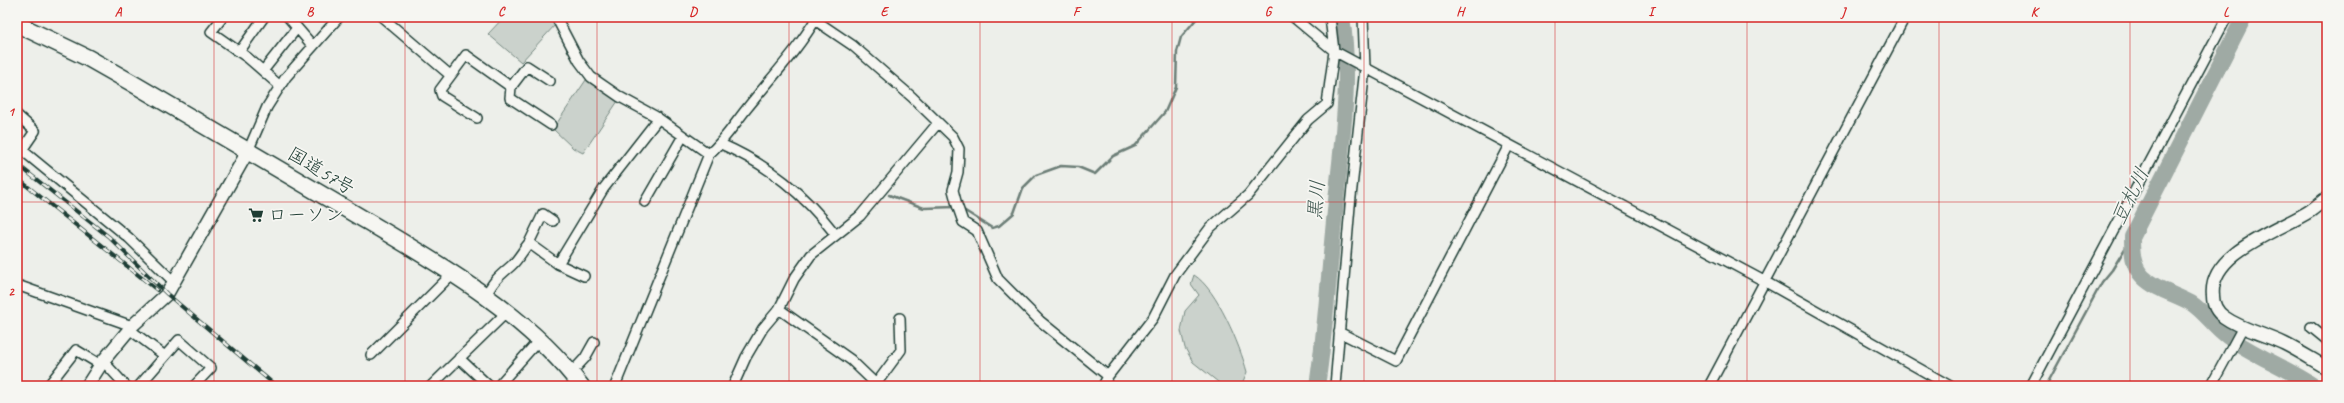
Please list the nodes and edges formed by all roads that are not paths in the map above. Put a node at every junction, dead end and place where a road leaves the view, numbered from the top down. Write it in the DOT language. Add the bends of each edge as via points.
graph roads {
  1 [pos="223,17"];
  2 [pos="264,17"];
  3 [pos="288,17"];
  4 [pos="338,17"];
  5 [pos="382,17"];
  6 [pos="556,17"];
  7 [pos="1293,17"];
  8 [pos="1330,17"];
  9 [pos="1363,17"];
  10 [pos="1905,17"];
  11 [pos="2227,17"];
  12 [pos="816,18"];
  13 [pos="17,24"];
  14 [pos="297,28"];
  15 [pos="312,45"];
  16 [pos="1334,51"];
  17 [pos="239,52"];
  18 [pos="1365,68"];
  19 [pos="263,71"];
  20 [pos="450,75"];
  21 [pos="550,81"];
  22 [pos="280,86"];
  23 [pos="511,87"];
  24 [pos="17,116"];
  25 [pos="476,118"];
  26 [pos="658,119"];
  27 [pos="938,123"];
  28 [pos="551,125"];
  29 [pos="683,136"];
  30 [pos="721,144"];
  31 [pos="1510,145"];
  32 [pos="248,151"];
  33 [pos="709,154"];
  34 [pos="2327,198"];
  35 [pos="645,202"];
  36 [pos="553,221"];
  37 [pos="836,235"];
  38 [pos="529,243"];
  39 [pos="558,264"];
  40 [pos="452,274"];
  41 [pos="584,276"];
  42 [pos="173,281"];
  43 [pos="1764,281"];
  44 [pos="18,287"];
  45 [pos="485,298"];
  46 [pos="779,308"];
  47 [pos="506,313"];
  48 [pos="900,318"];
  49 [pos="2243,327"];
  50 [pos="2311,327"];
  51 [pos="131,328"];
  52 [pos="1339,332"];
  53 [pos="539,340"];
  54 [pos="2327,340"];
  55 [pos="594,342"];
  56 [pos="165,356"];
  57 [pos="371,356"];
  58 [pos="459,358"];
  59 [pos="102,363"];
  60 [pos="2327,368"];
  61 [pos="571,373"];
  62 [pos="1108,376"];
  63 [pos="435,385"];
  64 [pos="877,385"];
  65 [pos="48,386"];
  66 [pos="87,386"];
  67 [pos="126,386"];
  68 [pos="139,386"];
  69 [pos="194,386"];
  70 [pos="489,386"];
  71 [pos="498,386"];
  72 [pos="581,386"];
  73 [pos="616,386"];
  74 [pos="733,386"];
  75 [pos="1103,386"];
  76 [pos="1334,386"];
  77 [pos="1709,386"];
  78 [pos="1950,386"];
  79 [pos="2031,386"];
  80 [pos="2211,386"];
  1 -- 17 [label="street" via="211,32"];
  2 -- 17 [label="street"];
  3 -- 14 [label="street"];
  4 -- 15 [label="street"];
  5 -- 20 [label="street"];
  6 -- 26 [label="street" via="579,61 591,77"];
  7 -- 16 [label="street"];
  8 -- 16 [label="street"];
  9 -- 18 [label="street"];
  10 -- 43 [label="street"];
  11 -- 79 [label="street"];
  12 -- 27 [label="street" via="852,46"];
  12 -- 30 [label="street"];
  13 -- 32 [label="highway, 国道57号" via="88,58"];
  14 -- 15 [label="street"];
  14 -- 19 [label="street"];
  15 -- 22 [label="street"];
  16 -- 18 [label="street"];
  16 -- 62 [label="street" via="1327,104 1308,120 1248,195 1210,228 1174,275 1153,318"];
  17 -- 19 [label="street"];
  18 -- 31 [label="street"];
  18 -- 52 [label="street"];
  19 -- 22 [label="street"];
  20 -- 23 [label="street" via="466,55"];
  20 -- 25 [label="street" via="440,90 442,96"];
  21 -- 23 [label="street" via="527,66"];
  22 -- 32 [label="street"];
  23 -- 28 [label="street" via="510,98"];
  24 -- 42 [label="street" via="35,131 22,150 129,238"];
  26 -- 29 [label="street"];
  26 -- 39 [label="street" via="604,188"];
  27 -- 37 [label="street" via="864,212"];
  27 -- 62 [label="street" via="953,137 959,149 958,172 953,190 963,222 977,231 998,279 1040,321"];
  29 -- 33 [label="street"];
  29 -- 35 [label="street"];
  30 -- 33 [label="street"];
  30 -- 37 [label="street" via="767,167 802,196"];
  31 -- 43 [label="street"];
  31 -- 52 [label="street" via="1396,361"];
  32 -- 40 [label="highway, 国道57号"];
  32 -- 42 [label="main road"];
  33 -- 73 [label="street"];
  34 -- 49 [label="main road" via="2310,211 2250,242 2226,263 2214,281 2212,290 2216,309 2223,317"];
  36 -- 38 [label="street" via="542,214"];
  37 -- 46 [label="street" via="811,255 794,279"];
  38 -- 39 [label="street"];
  38 -- 45 [label="street" via="511,266 500,273"];
  39 -- 41 [label="street"];
  40 -- 45 [label="highway, 国道57号"];
  40 -- 57 [label="street"];
  42 -- 51 [label="main road" via="167,294"];
  43 -- 77 [label="street"];
  43 -- 78 [label="street"];
  44 -- 51 [label="street"];
  45 -- 47 [label="highway, 国道57号"];
  46 -- 64 [label="street" via="851,360"];
  46 -- 74 [label="street" via="759,334"];
  47 -- 53 [label="highway, 国道57号"];
  47 -- 58 [label="street"];
  48 -- 64 [label="street" via="901,350"];
  49 -- 60 [label="main road" via="2284,344"];
  49 -- 80 [label="street"];
  50 -- 54 [label="street"];
  51 -- 56 [label="street"];
  51 -- 59 [label="main road"];
  52 -- 76 [label="street"];
  53 -- 61 [label="highway, 国道57号"];
  53 -- 71 [label="street"];
  55 -- 61 [label="street" via="585,358"];
  56 -- 68 [label="street"];
  56 -- 69 [label="street" via="179,340 211,368"];
  58 -- 63 [label="street"];
  58 -- 70 [label="street"];
  59 -- 65 [label="street" via="76,350"];
  59 -- 66 [label="main road"];
  59 -- 67 [label="street"];
  61 -- 72 [label="highway, 国道57号"];
  62 -- 75 [label="street"];
}
